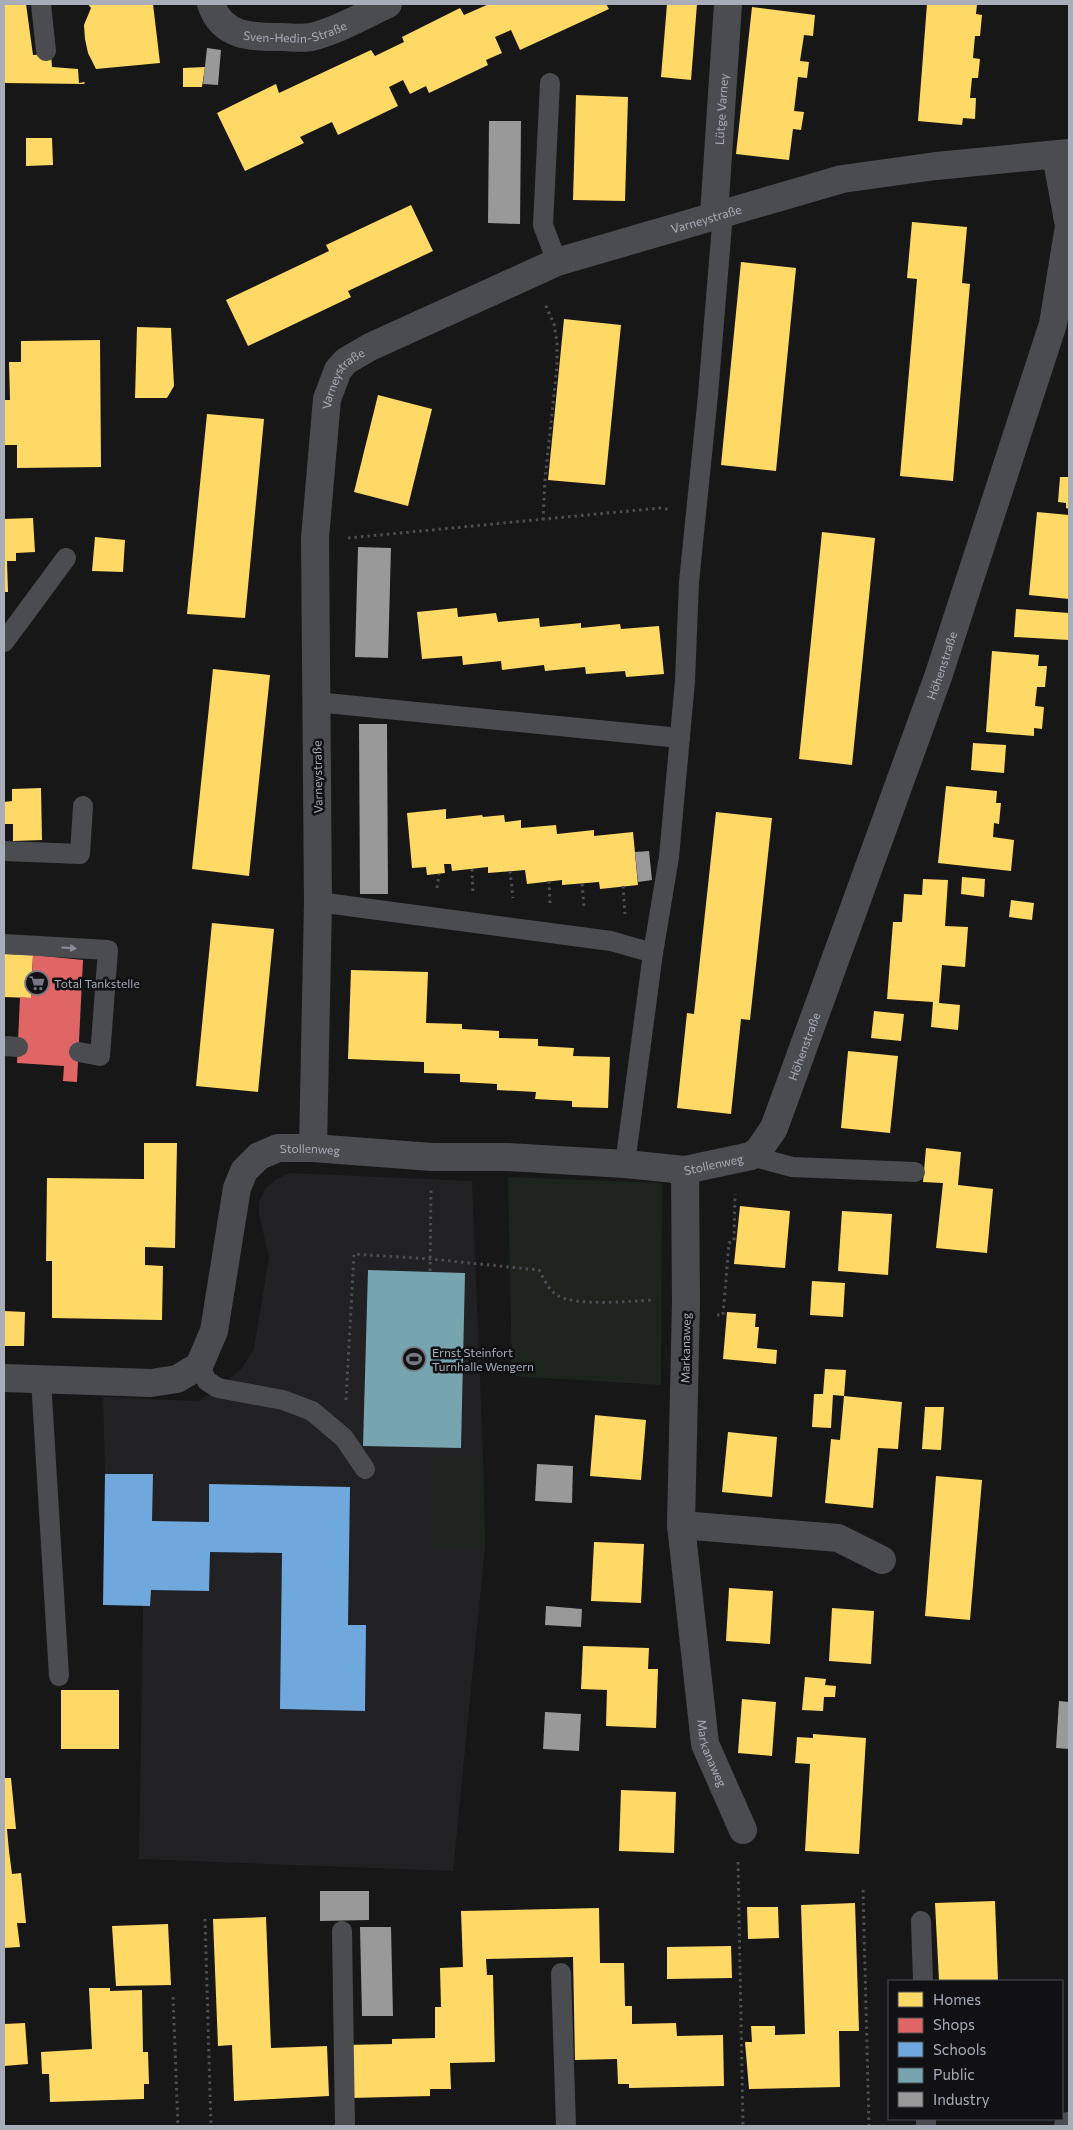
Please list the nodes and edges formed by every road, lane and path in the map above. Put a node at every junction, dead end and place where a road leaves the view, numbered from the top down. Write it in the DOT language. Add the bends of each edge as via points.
graph roads {
  1 [pos="41,4"];
  2 [pos="211,4"];
  3 [pos="388,4"];
  4 [pos="728,4"];
  5 [pos="46,51"];
  6 [pos="550,83"];
  7 [pos="1063,154"];
  8 [pos="718,214"];
  9 [pos="557,262"];
  10 [pos="531,274"];
  11 [pos="696,512"];
  12 [pos="543,520"];
  13 [pos="315,538"];
  14 [pos="66,558"];
  15 [pos="4,642"];
  16 [pos="316,702"];
  17 [pos="680,738"];
  18 [pos="83,806"];
  19 [pos="4,851"];
  20 [pos="318,902"];
  21 [pos="12,945"];
  22 [pos="653,953"];
  23 [pos="78,1052"];
  24 [pos="313,1148"];
  25 [pos="432,1157"];
  26 [pos="740,1159"];
  27 [pos="625,1164"];
  28 [pos="685,1170"];
  29 [pos="915,1172"];
  30 [pos="430,1259"];
  31 [pos="430,1271"];
  32 [pos="686,1307"];
  33 [pos="198,1366"];
  34 [pos="4,1378"];
  35 [pos="41,1380"];
  36 [pos="344,1438"];
  37 [pos="365,1468"];
  38 [pos="681,1525"];
  39 [pos="882,1560"];
  40 [pos="59,1676"];
  41 [pos="743,1830"];
  42 [pos="863,1890"];
  43 [pos="205,1919"];
  44 [pos="921,1921"];
  45 [pos="342,1931"];
  46 [pos="561,1973"];
  47 [pos="922,1980"];
  48 [pos="173,1997"];
  49 [pos="178,2126"];
  50 [pos="210,2126"];
  51 [pos="346,2126"];
  52 [pos="566,2126"];
  53 [pos="743,2126"];
  54 [pos="869,2126"];
  1 -- 5 [label="lane"];
  2 -- 3 [label="street, Sven-Hedin-Straße" via="226,26 241,35 310,38"];
  4 -- 8 [label="street, Lütge Varney"];
  6 -- 9 [label="lane" via="543,225"];
  7 -- 8 [label="street, Varneystraße" via="842,179"];
  7 -- 26 [label="street, Höhenstraße" via="1069,226 1053,324 938,676 774,1128 759,1150"];
  8 -- 9 [label="street, Varneystraße"];
  8 -- 11 [label="lane"];
  9 -- 10 [label="street, Varneystraße"];
  10 -- 12 [label="path" via="554,324 557,342"];
  10 -- 13 [label="street, Varneystraße" via="370,347 346,361 338,370 327,399"];
  11 -- 12 [label="path" via="659,508"];
  11 -- 17 [label="lane"];
  12 -- 13 [label="path" via="352,538"];
  13 -- 16 [label="street, Varneystraße"];
  14 -- 15 [label="lane"];
  16 -- 17 [label="lane"];
  16 -- 20 [label="street, Varneystraße"];
  17 -- 22 [label="lane" via="669,857"];
  18 -- 19 [label="lane" via="80,854"];
  20 -- 22 [label="lane" via="612,941"];
  20 -- 24 [label="street, Varneystraße"];
  21 -- 23 [label="lane, one-way" via="108,950 100,1056"];
  22 -- 27 [label="lane"];
  24 -- 25 [label="street, Stollenweg"];
  24 -- 33 [label="street, Stollenweg" via="278,1148 259,1156 244,1171 237,1188 214,1331"];
  25 -- 27 [label="street, Stollenweg" via="508,1157"];
  25 -- 30 [label="path"];
  26 -- 28 [label="street, Stollenweg"];
  26 -- 29 [label="lane" via="792,1167"];
  26 -- 32 [label="path" via="734,1241 729,1243 723,1315"];
  27 -- 28 [label="street, Stollenweg"];
  28 -- 32 [label="street, Markanaweg"];
  30 -- 31 [label="path"];
  30 -- 32 [label="path" via="539,1270 555,1295 566,1300 660,1300"];
  30 -- 36 [label="path" via="354,1254"];
  32 -- 38 [label="street, Markanaweg"];
  33 -- 35 [label="street" via="177,1379 151,1382"];
  33 -- 36 [label="lane" via="207,1381 218,1388 283,1400 312,1411"];
  34 -- 35 [label="street"];
  35 -- 40 [label="lane"];
  36 -- 37 [label="lane"];
  38 -- 39 [label="street" via="838,1538"];
  38 -- 41 [label="street, Markanaweg" via="705,1744"];
  41 -- 53 [label="path" via="738,1863"];
  42 -- 54 [label="path"];
  43 -- 50 [label="path"];
  44 -- 47 [label="lane"];
  45 -- 51 [label="lane"];
  46 -- 52 [label="lane"];
  48 -- 49 [label="path"];
}
